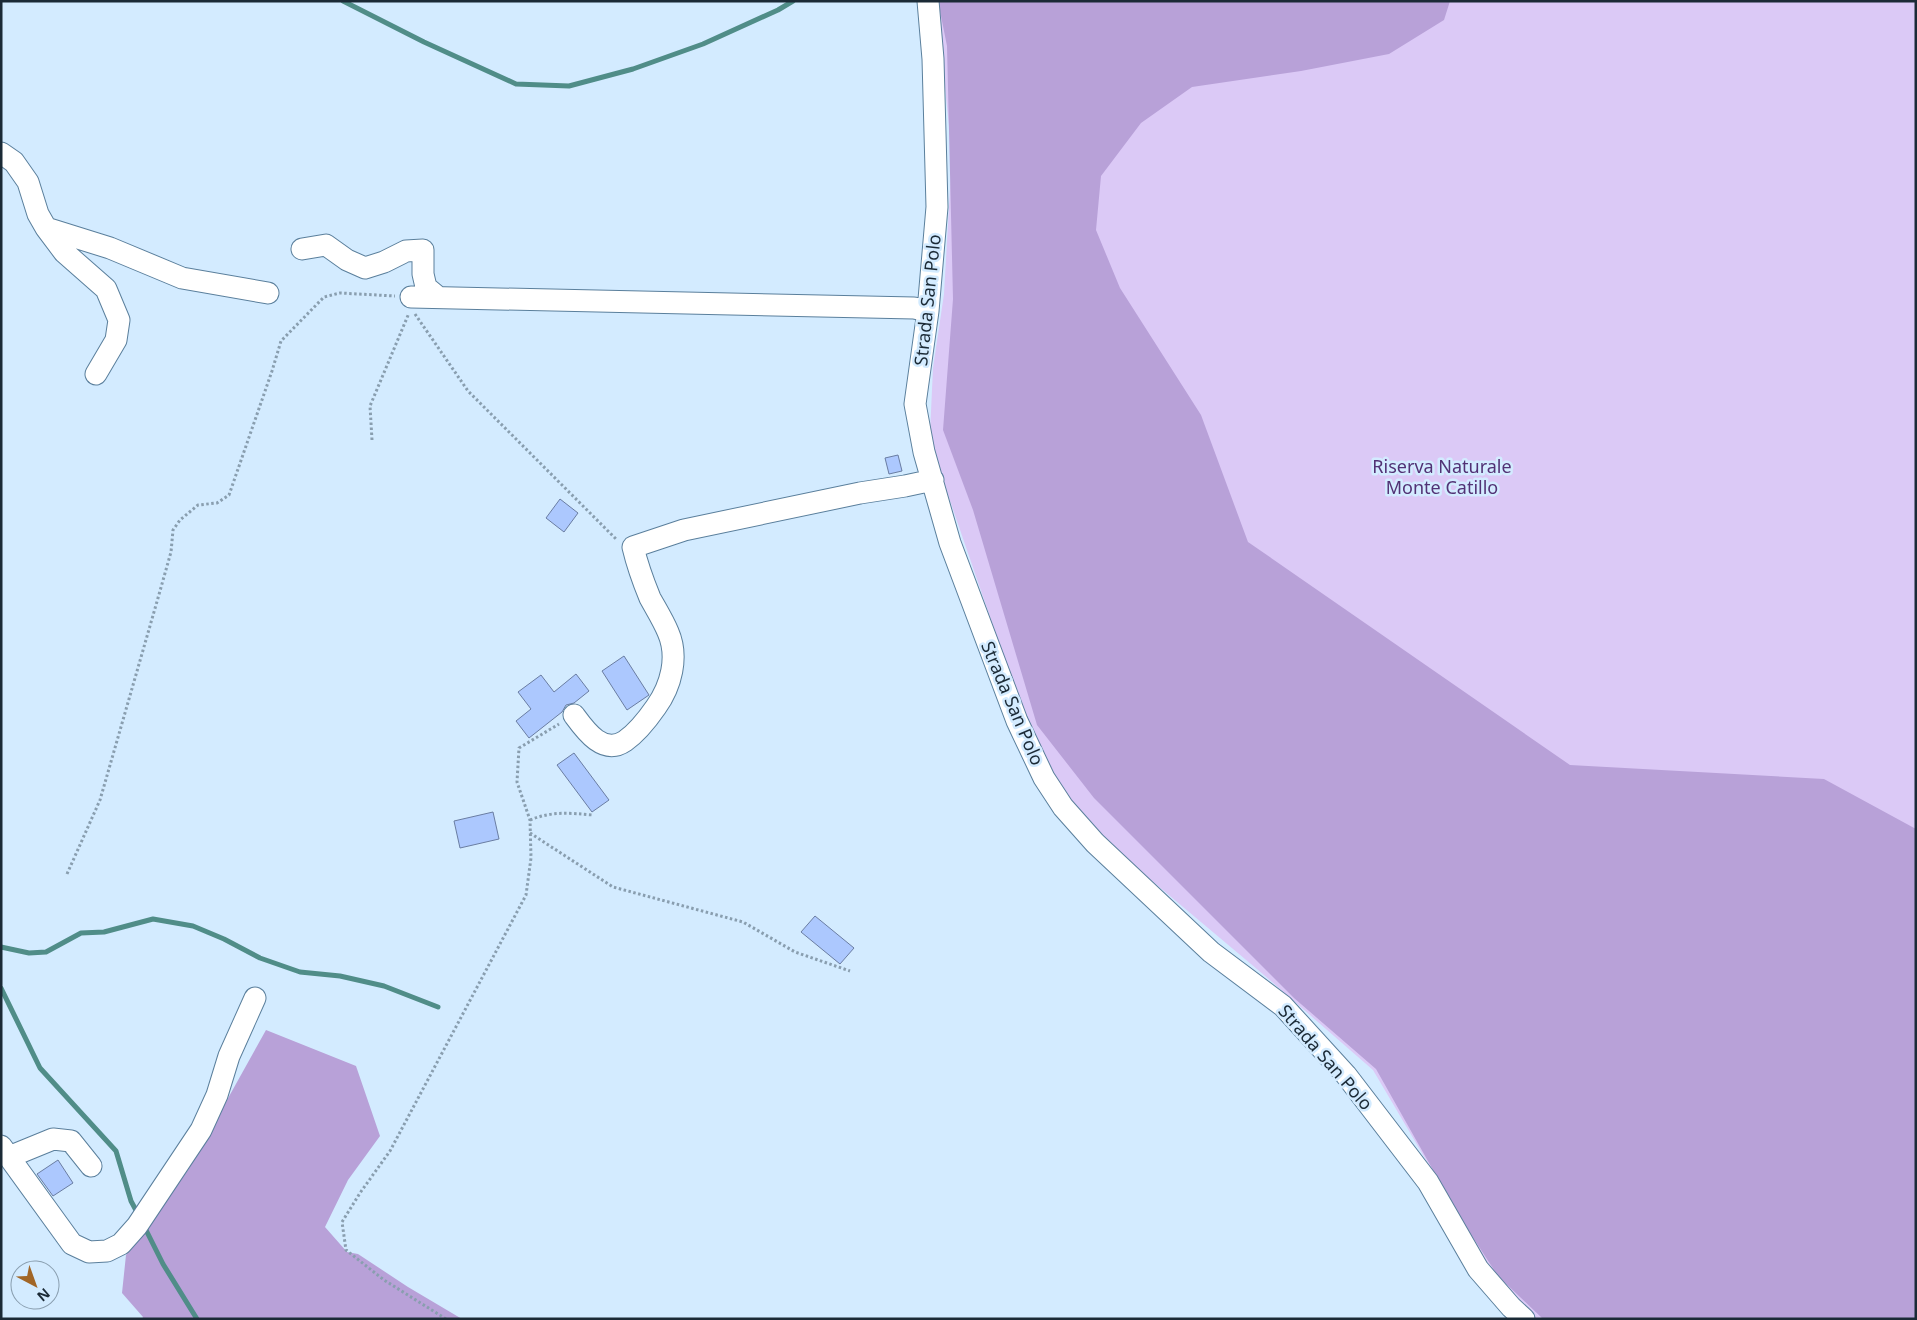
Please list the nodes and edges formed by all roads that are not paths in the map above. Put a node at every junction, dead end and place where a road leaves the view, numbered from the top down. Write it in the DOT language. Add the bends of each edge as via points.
graph roads {
  1 [pos="928,1"];
  2 [pos="1,153"];
  3 [pos="46,228"];
  4 [pos="302,249"];
  5 [pos="268,293"];
  6 [pos="411,297"];
  7 [pos="438,297"];
  8 [pos="928,311"];
  9 [pos="96,374"];
  10 [pos="933,480"];
  11 [pos="574,715"];
  12 [pos="255,998"];
  13 [pos="5,1151"];
  14 [pos="91,1166"];
  15 [pos="1524,1319"];
  1 -- 8 [label="street, Strada San Polo" via="937,207"];
  2 -- 3 [label="street" via="14,162 28,182"];
  3 -- 5 [label="street" via="110,248 182,278"];
  3 -- 9 [label="street" via="64,252 106,289 119,320 116,340"];
  4 -- 7 [label="street" via="326,245 365,268 406,251 423,250 426,288"];
  6 -- 7 [label="street"];
  7 -- 8 [label="street" via="914,308"];
  8 -- 10 [label="street, Strada San Polo" via="915,404"];
  10 -- 11 [label="street" via="684,530 633,547 650,598 669,633 674,661 664,695 641,728 624,743 609,746 591,738"];
  10 -- 15 [label="street, Strada San Polo" via="950,543 1017,721 1044,778 1063,807 1095,843 1204,946 1283,1006 1346,1075 1428,1182 1478,1269"];
  12 -- 13 [label="street" via="201,1130 137,1226 121,1244 106,1251 88,1252 72,1244"];
  13 -- 14 [label="street" via="52,1139 71,1141"];
}
